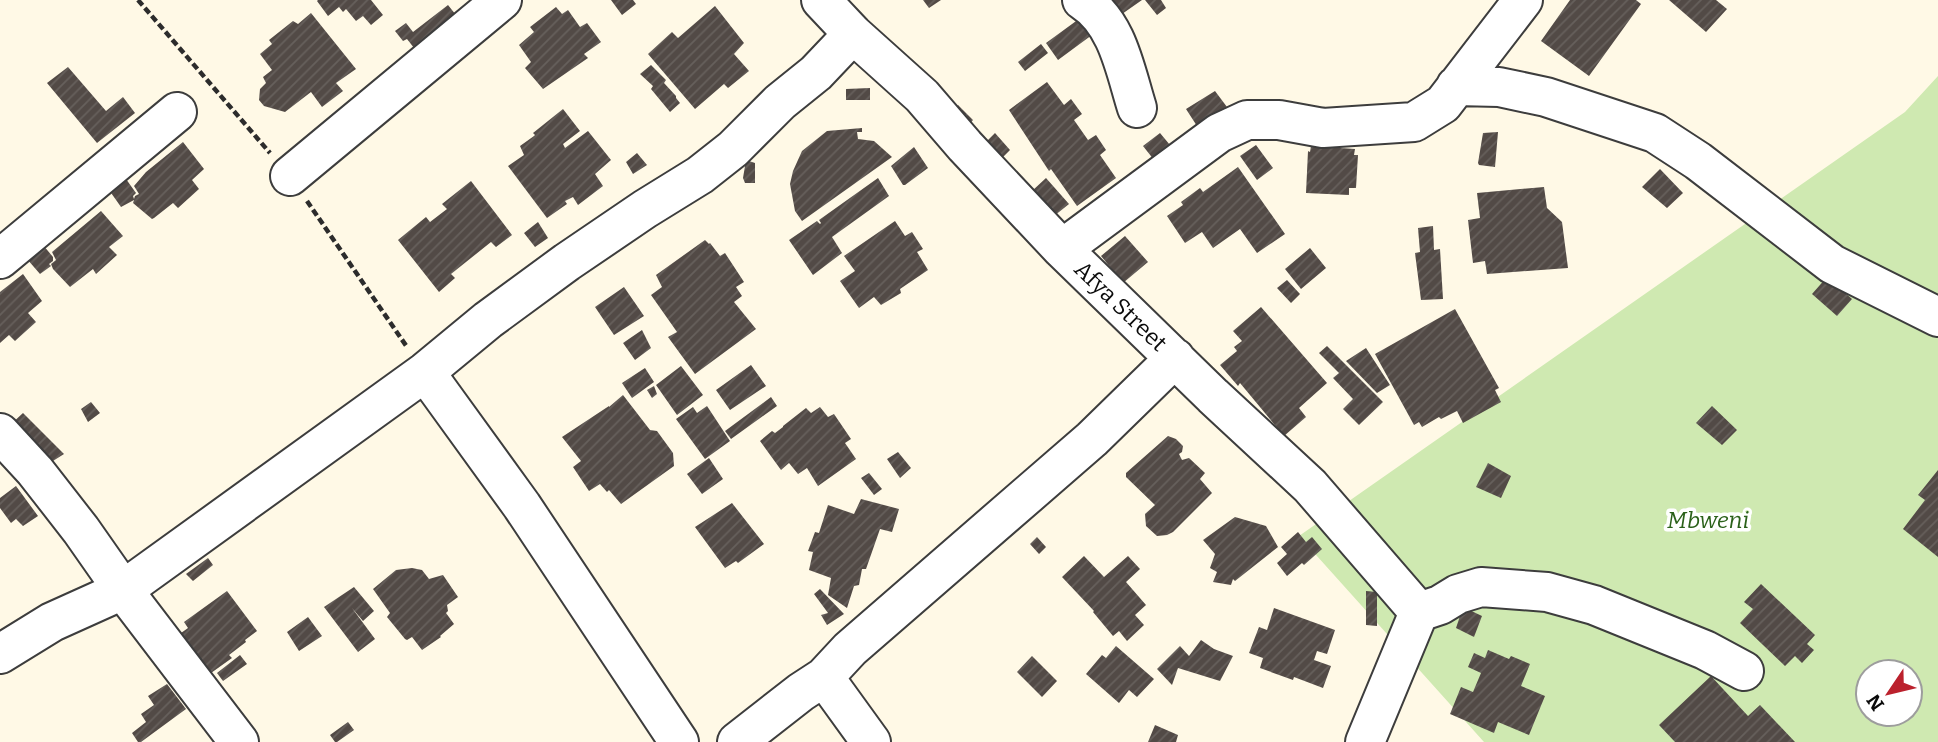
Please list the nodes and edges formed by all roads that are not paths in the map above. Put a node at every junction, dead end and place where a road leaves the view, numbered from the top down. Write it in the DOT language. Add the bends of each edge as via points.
graph roads {
  1 [pos="502,0"];
  2 [pos="821,0"];
  3 [pos="1082,0"];
  4 [pos="1523,0"];
  5 [pos="853,34"];
  6 [pos="1456,86"];
  7 [pos="1137,108"];
  8 [pos="177,112"];
  9 [pos="289,176"];
  10 [pos="1062,249"];
  11 [pos="0,259"];
  12 [pos="1938,317"];
  13 [pos="1175,358"];
  14 [pos="425,372"];
  15 [pos="0,433"];
  16 [pos="123,590"];
  17 [pos="1419,612"];
  18 [pos="0,654"];
  19 [pos="1744,671"];
  20 [pos="824,677"];
  21 [pos="239,742"];
  22 [pos="679,742"];
  23 [pos="737,742"];
  24 [pos="871,742"];
  25 [pos="1365,742"];
  1 -- 9 [label="street"];
  2 -- 5 [label="street, Afya Street"];
  3 -- 7 [label="street" via="1095,8 1113,34"];
  4 -- 6 [label="street"];
  5 -- 10 [label="street, Afya Street" via="922,96"];
  5 -- 14 [label="street" via="733,149 567,262"];
  6 -- 10 [label="street" via="1443,104 1415,122 1323,128 1247,120 1219,133"];
  6 -- 12 [label="street" via="1499,87 1546,97 1655,133 1832,264"];
  8 -- 11 [label="street"];
  10 -- 13 [label="street, Afya Street"];
  13 -- 17 [label="street, Afya Street" via="1310,486"];
  13 -- 20 [label="street" via="1092,439 850,649"];
  14 -- 16 [label="street"];
  14 -- 22 [label="street" via="522,506"];
  15 -- 16 [label="street" via="82,530"];
  16 -- 18 [label="street" via="52,622"];
  16 -- 21 [label="street"];
  17 -- 19 [label="street" via="1481,587 1548,592 1606,610"];
  17 -- 25 [label="street"];
  20 -- 23 [label="street"];
  20 -- 24 [label="street"];
}
